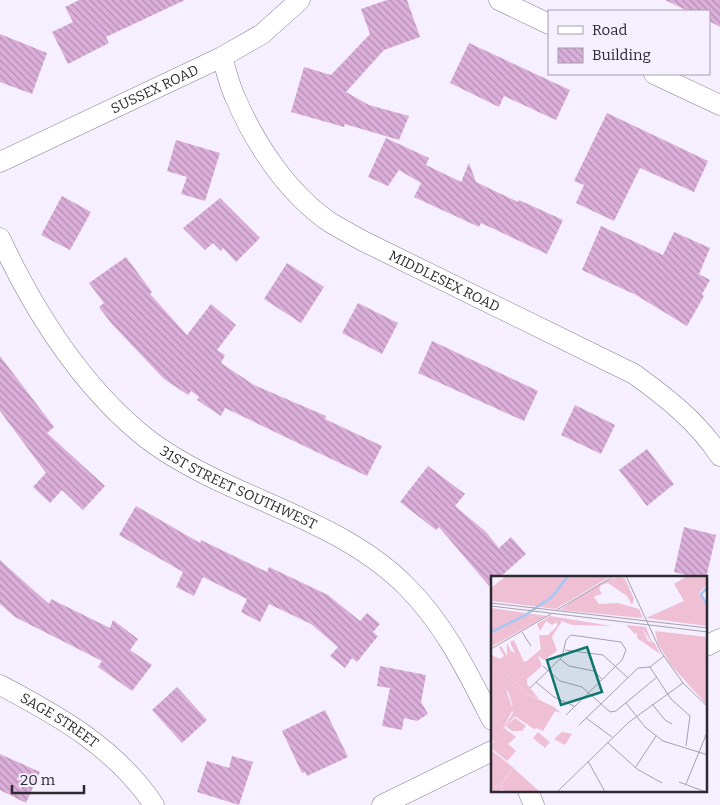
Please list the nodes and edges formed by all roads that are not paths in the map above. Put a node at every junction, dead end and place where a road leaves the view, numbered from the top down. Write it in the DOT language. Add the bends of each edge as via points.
graph roads {
  1 [pos="300,0"];
  2 [pos="499,0"];
  3 [pos="548,24"];
  4 [pos="222,57"];
  5 [pos="656,75"];
  6 [pos="720,105"];
  7 [pos="0,162"];
  8 [pos="0,238"];
  9 [pos="720,456"];
  10 [pos="720,640"];
  11 [pos="708,645"];
  12 [pos="0,685"];
  13 [pos="491,718"];
  14 [pos="491,751"];
  15 [pos="528,792"];
  16 [pos="154,805"];
  17 [pos="382,805"];
  18 [pos="534,805"];
  1 -- 4 [label="street, SUSSEX ROAD" via="262,34"];
  2 -- 3 [label="street"];
  4 -- 7 [label="street, SUSSEX ROAD"];
  4 -- 9 [label="street, MIDDLESEX ROAD" via="234,95 251,131 299,195 330,222 634,374 666,396 694,423"];
  5 -- 6 [label="street"];
  8 -- 13 [label="street, 31ST STREET SOUTHWEST" via="43,320 74,364 110,405 146,438 180,461 342,538 376,560 407,586 434,617 457,651"];
  10 -- 11 [label="street"];
  12 -- 16 [label="street, SAGE STREET" via="54,713 91,738 124,768"];
  14 -- 17 [label="street"];
  15 -- 18 [label="street"];
}
